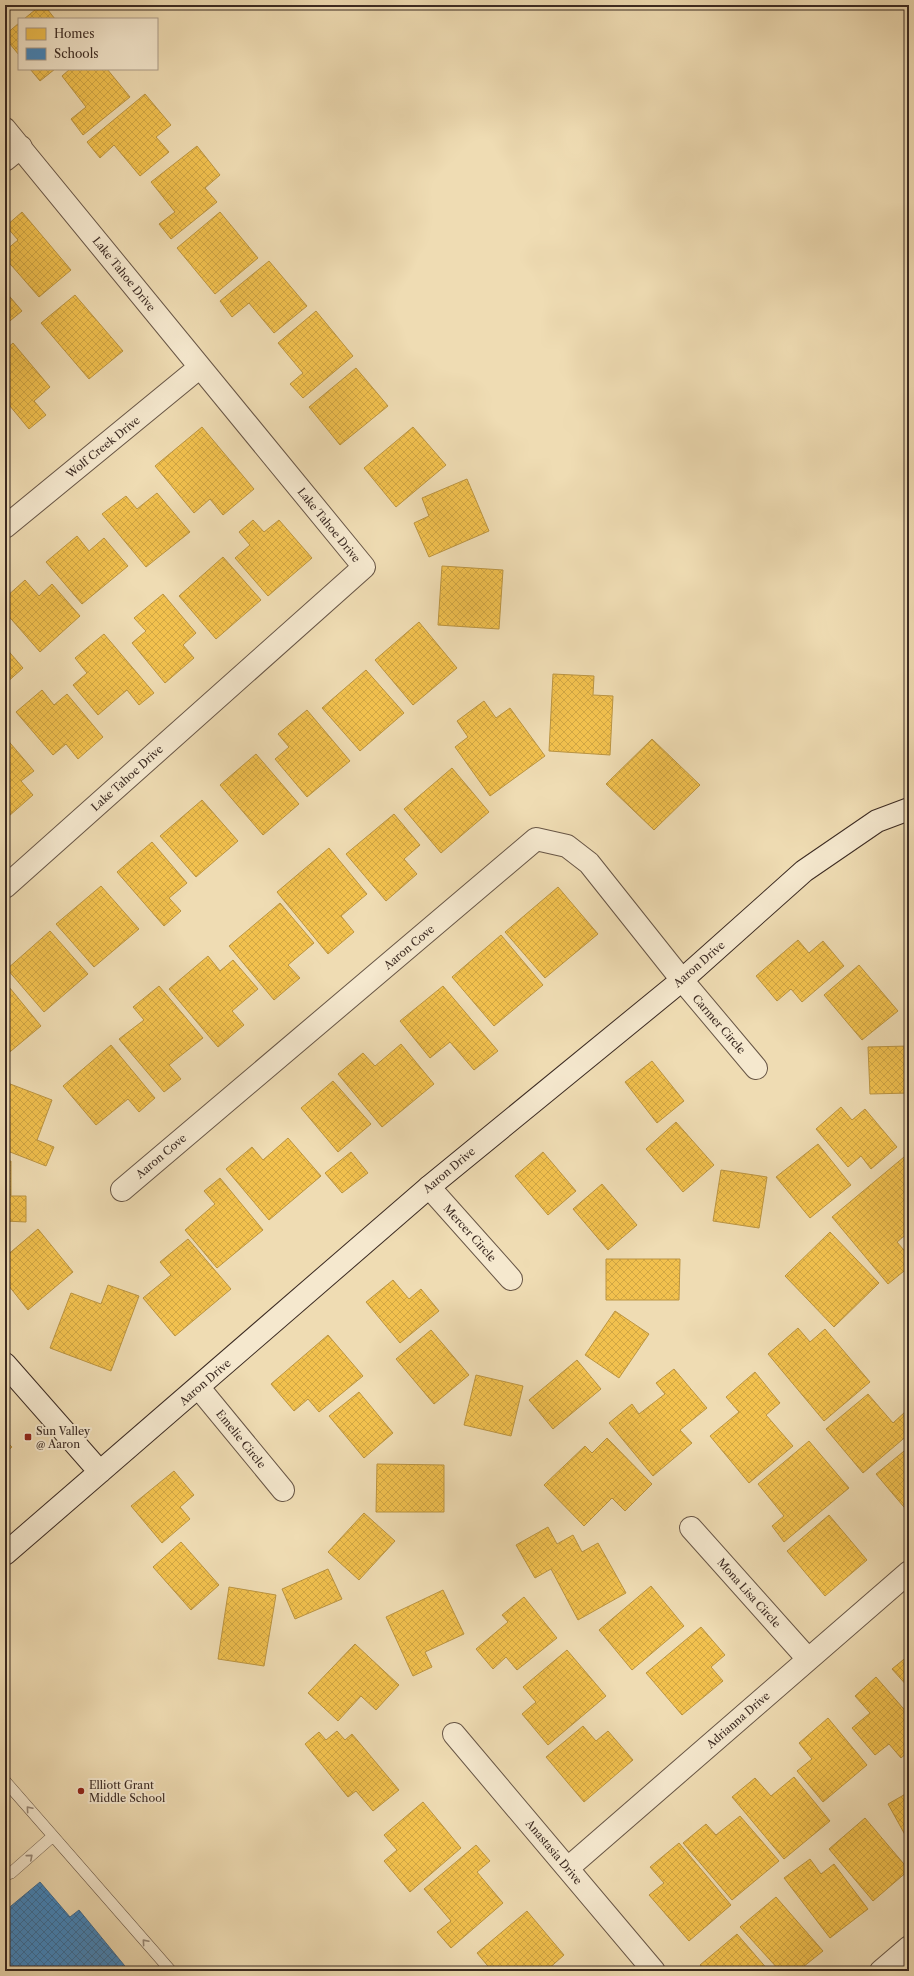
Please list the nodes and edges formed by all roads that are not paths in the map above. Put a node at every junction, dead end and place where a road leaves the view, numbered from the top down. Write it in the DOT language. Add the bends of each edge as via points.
graph roads {
  1 [pos="5,129"];
  2 [pos="13,154"];
  3 [pos="200,367"];
  4 [pos="5,527"];
  5 [pos="909,809"];
  6 [pos="5,887"];
  7 [pos="682,980"];
  8 [pos="756,1068"];
  9 [pos="429,1187"];
  10 [pos="122,1190"];
  11 [pos="511,1279"];
  12 [pos="5,1364"];
  13 [pos="199,1388"];
  14 [pos="100,1472"];
  15 [pos="283,1490"];
  16 [pos="690,1528"];
  17 [pos="5,1554"];
  18 [pos="909,1572"];
  19 [pos="808,1659"];
  20 [pos="454,1734"];
  21 [pos="5,1781"];
  22 [pos="54,1836"];
  23 [pos="568,1868"];
  24 [pos="5,1875"];
  25 [pos="909,1947"];
  26 [pos="171,1971"];
  27 [pos="654,1971"];
  28 [pos="881,1971"];
  1 -- 2 [label="street, Lake Tahoe Drive"];
  2 -- 3 [label="street, Lake Tahoe Drive"];
  3 -- 4 [label="street, Wolf Creek Drive"];
  3 -- 6 [label="street, Lake Tahoe Drive" via="364,568"];
  5 -- 7 [label="street, Aaron Drive" via="878,821 804,871"];
  7 -- 8 [label="street, Carmer Circle"];
  7 -- 9 [label="street, Aaron Drive"];
  7 -- 10 [label="street, Aaron Cove" via="589,863 566,846 536,839"];
  9 -- 11 [label="street, Mercer Circle"];
  9 -- 13 [label="street, Aaron Drive"];
  12 -- 14 [label="street"];
  13 -- 14 [label="street, Aaron Drive"];
  13 -- 15 [label="street, Emelie Circle"];
  14 -- 17 [label="street, Aaron Drive"];
  16 -- 19 [label="street, Mona Lisa Circle"];
  18 -- 19 [label="street, Adrianna Drive"];
  19 -- 23 [label="street, Adrianna Drive"];
  20 -- 23 [label="street, Anastasia Drive"];
  22 -- 21 [label="lane, one-way"];
  24 -- 22 [label="lane, one-way" via="11,1873"];
  26 -- 22 [label="lane, one-way"];
  23 -- 27 [label="street, Anastasia Drive"];
  25 -- 28 [label="street"];
}
